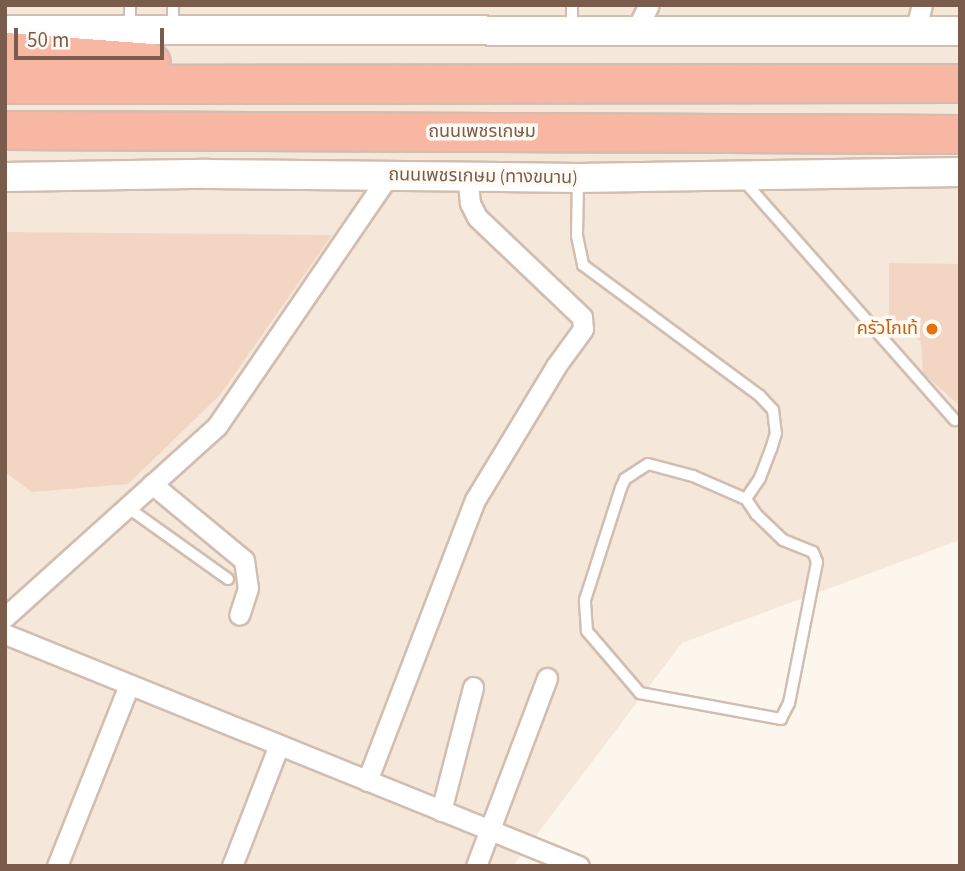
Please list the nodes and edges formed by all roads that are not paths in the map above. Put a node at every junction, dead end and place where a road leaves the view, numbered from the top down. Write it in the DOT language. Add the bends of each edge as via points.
graph roads {
  1 [pos="642,17"];
  2 [pos="572,18"];
  3 [pos="919,18"];
  4 [pos="130,19"];
  5 [pos="173,19"];
  6 [pos="5,30"];
  7 [pos="960,31"];
  8 [pos="5,51"];
  9 [pos="960,83"];
  10 [pos="5,84"];
  11 [pos="267,84"];
  12 [pos="5,130"];
  13 [pos="960,134"];
  14 [pos="960,172"];
  15 [pos="739,175"];
  16 [pos="388,176"];
  17 [pos="467,176"];
  18 [pos="5,177"];
  19 [pos="578,178"];
  20 [pos="955,420"];
  21 [pos="152,484"];
  22 [pos="746,499"];
  23 [pos="127,507"];
  24 [pos="228,579"];
  25 [pos="239,615"];
  26 [pos="5,617"];
  27 [pos="5,634"];
  28 [pos="547,678"];
  29 [pos="129,685"];
  30 [pos="473,687"];
  31 [pos="279,745"];
  32 [pos="367,781"];
  33 [pos="441,811"];
  34 [pos="490,831"];
  35 [pos="57,866"];
  36 [pos="232,866"];
  37 [pos="475,866"];
  38 [pos="579,866"];
  1 -- 2 [label="main road"];
  1 -- 3 [label="main road"];
  2 -- 5 [label="main road"];
  3 -- 7 [label="main road"];
  4 -- 5 [label="main road"];
  4 -- 6 [label="main road"];
  8 -- 11 [label="highway" via="251,71"];
  9 -- 11 [label="highway"];
  10 -- 11 [label="highway"];
  12 -- 13 [label="highway, ถนนเพชรเกษม"];
  14 -- 15 [label="main road, ถนนเพชรเกษม (ทางขนาน)"];
  15 -- 19 [label="main road, ถนนเพชรเกษม (ทางขนาน)"];
  15 -- 20 [label="lane"];
  16 -- 17 [label="main road, ถนนเพชรเกษม (ทางขนาน)"];
  16 -- 18 [label="main road, ถนนเพชรเกษม (ทางขนาน)"];
  16 -- 21 [label="street" via="216,426"];
  17 -- 19 [label="main road, ถนนเพชรเกษม (ทางขนาน)"];
  17 -- 32 [label="street" via="477,217 582,317 583,329 475,500"];
  19 -- 22 [label="lane" via="577,236 583,265 760,395 773,410 776,433 760,478"];
  21 -- 23 [label="street"];
  21 -- 25 [label="street" via="244,560 248,588"];
  22 -- 22 [label="lane" via="693,476 648,464 634,472 621,488 584,600 587,631 640,693 781,719 789,703 817,562 813,552 783,540"];
  23 -- 24 [label="lane"];
  23 -- 26 [label="street"];
  27 -- 29 [label="street"];
  28 -- 34 [label="street"];
  29 -- 31 [label="street"];
  29 -- 35 [label="street"];
  30 -- 33 [label="street"];
  31 -- 32 [label="street"];
  31 -- 36 [label="street"];
  32 -- 33 [label="street"];
  33 -- 34 [label="street"];
  34 -- 37 [label="street"];
  34 -- 38 [label="street"];
}
